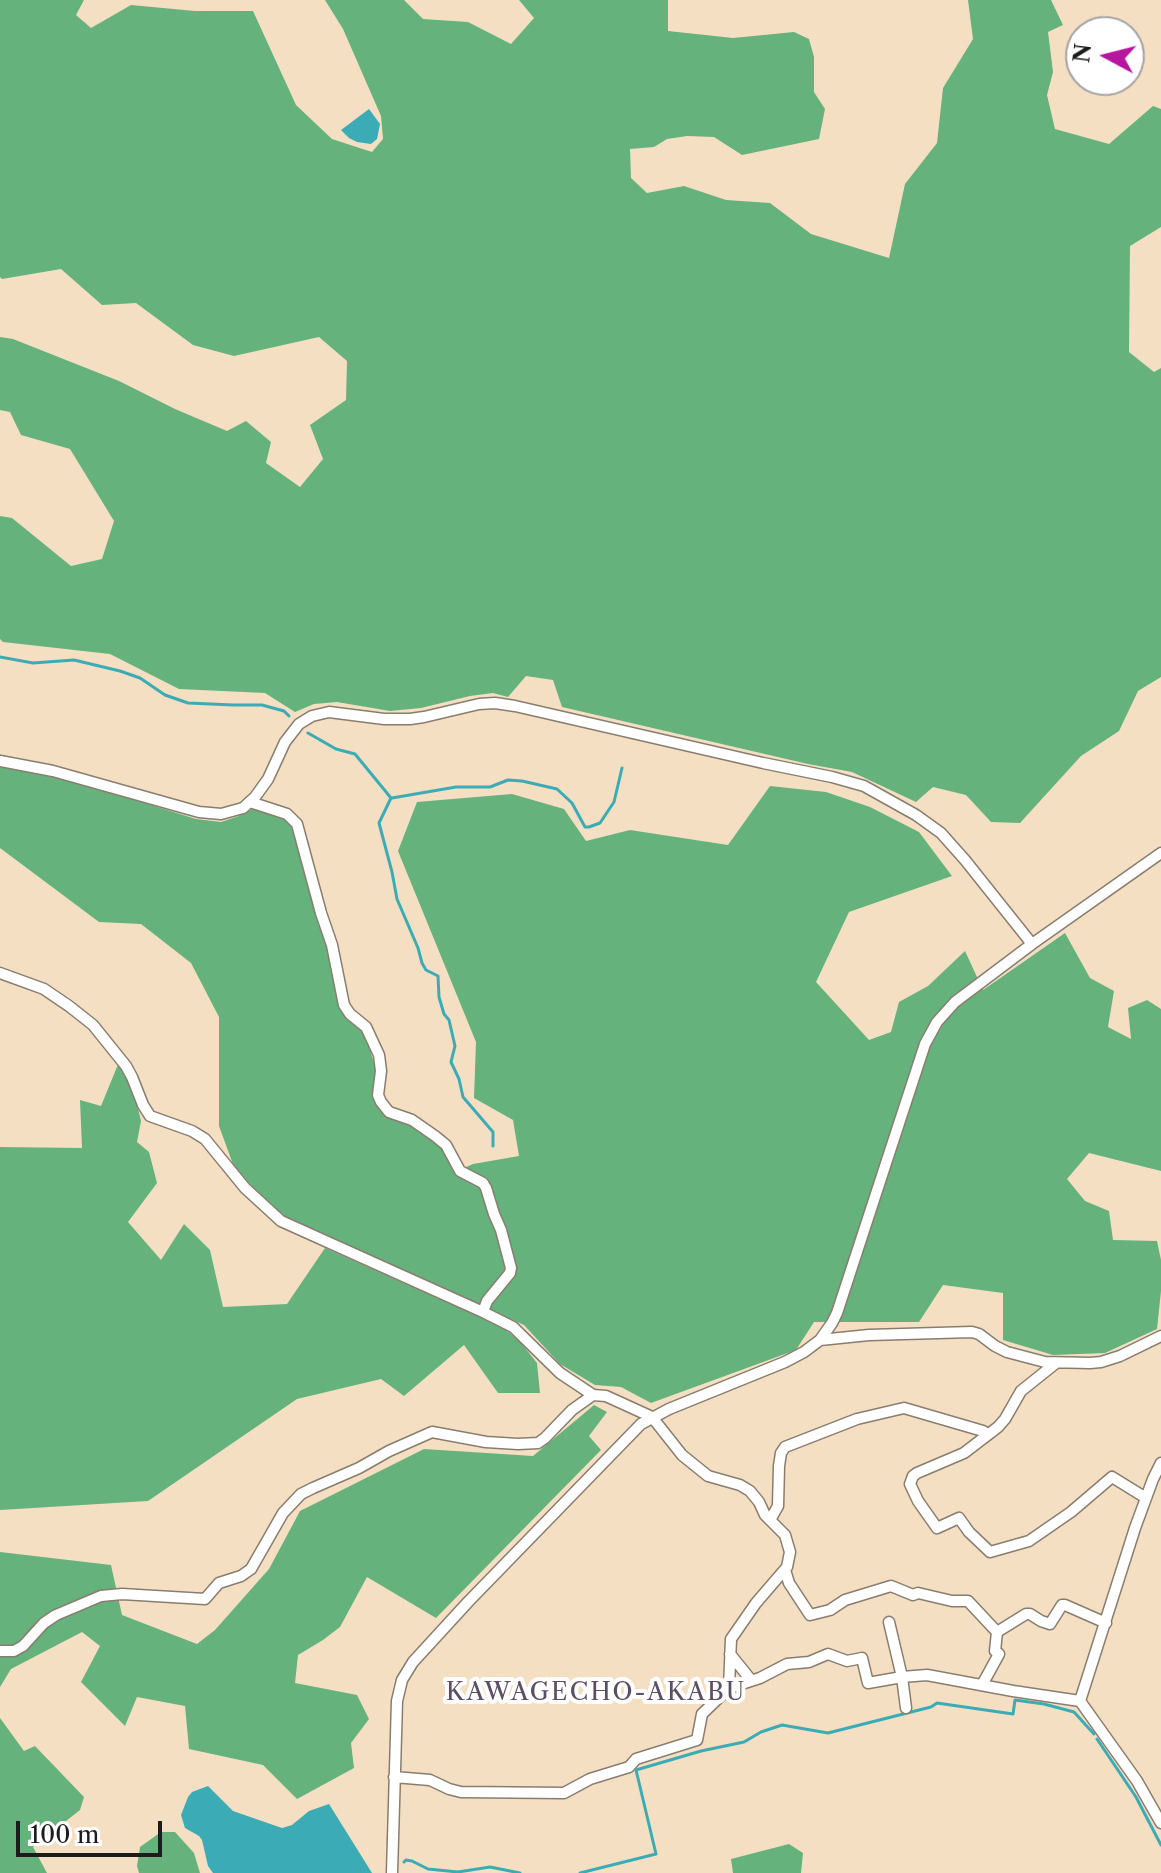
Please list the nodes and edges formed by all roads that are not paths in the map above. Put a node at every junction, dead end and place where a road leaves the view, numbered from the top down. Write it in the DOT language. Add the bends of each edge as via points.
graph roads {
  1 [pos="0,761"];
  2 [pos="250,802"];
  3 [pos="1161,853"];
  4 [pos="1032,944"];
  5 [pos="0,973"];
  6 [pos="483,1312"];
  7 [pos="1161,1336"];
  8 [pos="820,1340"];
  9 [pos="1056,1363"];
  10 [pos="593,1395"];
  11 [pos="652,1417"];
  12 [pos="987,1434"];
  13 [pos="1161,1463"];
  14 [pos="1146,1498"];
  15 [pos="770,1520"];
  16 [pos="785,1570"];
  17 [pos="889,1622"];
  18 [pos="1106,1623"];
  19 [pos="997,1632"];
  20 [pos="0,1651"];
  21 [pos="730,1653"];
  22 [pos="902,1677"];
  23 [pos="751,1680"];
  24 [pos="982,1685"];
  25 [pos="729,1688"];
  26 [pos="1080,1701"];
  27 [pos="906,1708"];
  28 [pos="394,1777"];
  29 [pos="1161,1823"];
  30 [pos="392,1873"];
  1 -- 2 [label="street" via="206,813 230,812"];
  2 -- 4 [label="street" via="292,732 312,716 410,719 479,704 515,706 864,786 941,833"];
  2 -- 6 [label="street" via="287,814 297,824 344,1005 366,1027 379,1055 381,1102 446,1145 460,1171 486,1188 511,1268"];
  3 -- 4 [label="street"];
  4 -- 8 [label="street" via="955,1002 931,1033 837,1313"];
  5 -- 6 [label="street" via="44,989 93,1025 126,1066 150,1116 205,1139 281,1221"];
  6 -- 10 [label="street" via="513,1327 560,1373"];
  7 -- 9 [label="street" via="1101,1362"];
  8 -- 9 [label="street" via="972,1332 1007,1352"];
  8 -- 11 [label="street" via="785,1362"];
  9 -- 12 [label="street" via="1021,1391 1005,1419"];
  10 -- 11 [label="street"];
  10 -- 20 [label="street" via="538,1443 477,1442 432,1432 301,1494 283,1513 251,1569 219,1583 205,1599 101,1596 56,1615 14,1651"];
  11 -- 15 [label="street" via="682,1455 708,1476 750,1491"];
  11 -- 28 [label="street" via="407,1670 399,1691"];
  12 -- 14 [label="street" via="964,1453 917,1473 910,1484 937,1528 959,1518 990,1552 1029,1541 1112,1477"];
  12 -- 15 [label="street" via="904,1408 857,1419 785,1447 778,1506"];
  13 -- 14 [label="street"];
  14 -- 18 [label="street"];
  15 -- 16 [label="street" via="789,1545"];
  16 -- 19 [label="street" via="810,1615 891,1586 913,1595 968,1601"];
  16 -- 21 [label="street" via="738,1627"];
  17 -- 22 [label="street"];
  18 -- 19 [label="street" via="1062,1605 1050,1624 1026,1614"];
  18 -- 26 [label="street"];
  19 -- 24 [label="street" via="999,1654"];
  21 -- 23 [label="street"];
  21 -- 25 [label="street"];
  22 -- 23 [label="street" via="868,1683 862,1658 847,1661 828,1654"];
  22 -- 24 [label="street" via="927,1675"];
  22 -- 27 [label="street"];
  23 -- 25 [label="street"];
  24 -- 26 [label="street"];
  25 -- 28 [label="street" via="702,1714 697,1740 636,1759 629,1767 564,1793 461,1792 430,1780"];
  26 -- 29 [label="street"];
  28 -- 30 [label="street"];
}
